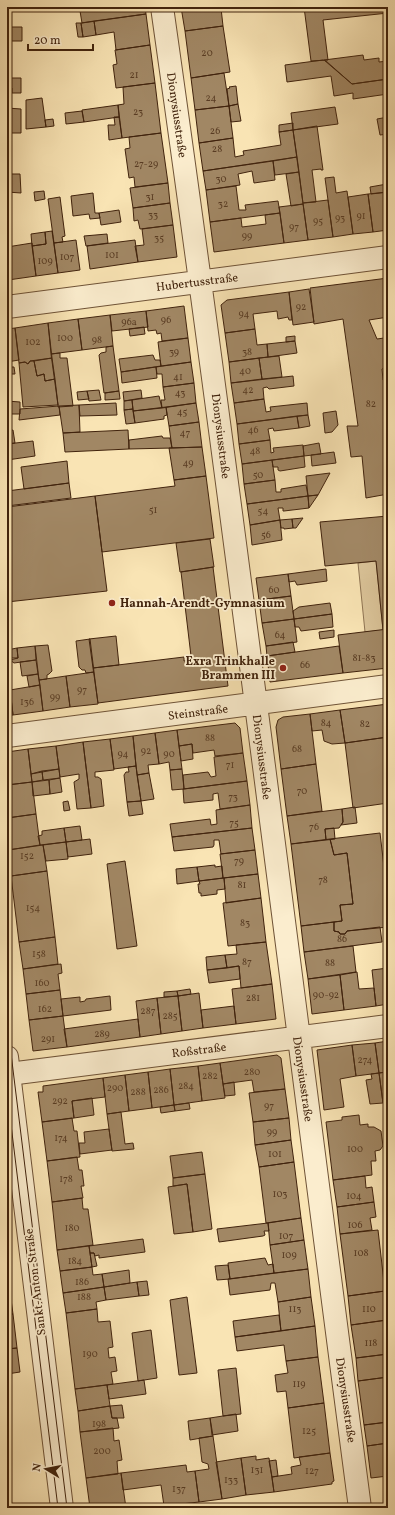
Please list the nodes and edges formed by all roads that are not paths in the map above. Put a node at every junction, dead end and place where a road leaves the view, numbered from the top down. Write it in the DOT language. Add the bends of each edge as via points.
graph roads {
  1 [pos="162,7"];
  2 [pos="388,257"];
  3 [pos="201,282"];
  4 [pos="7,307"];
  5 [pos="388,686"];
  6 [pos="255,704"];
  7 [pos="7,736"];
  8 [pos="388,1026"];
  9 [pos="298,1038"];
  10 [pos="8,1065"];
  11 [pos="14,1179"];
  12 [pos="62,1508"];
  13 [pos="360,1508"];
  1 -- 3 [label="street, Dionysiusstraße"];
  2 -- 3 [label="street, Hubertusstraße"];
  3 -- 4 [label="street, Hubertusstraße"];
  3 -- 6 [label="street, Dionysiusstraße"];
  5 -- 6 [label="street, Steinstraße"];
  6 -- 7 [label="street, Steinstraße"];
  6 -- 9 [label="street, Dionysiusstraße"];
  8 -- 9 [label="street, Roßstraße"];
  9 -- 10 [label="street, Roßstraße"];
  9 -- 13 [label="street, Dionysiusstraße"];
  10 -- 11 [label="street, Sankt-Anton-Straße"];
  11 -- 12 [label="street, Sankt-Anton-Straße"];
}
